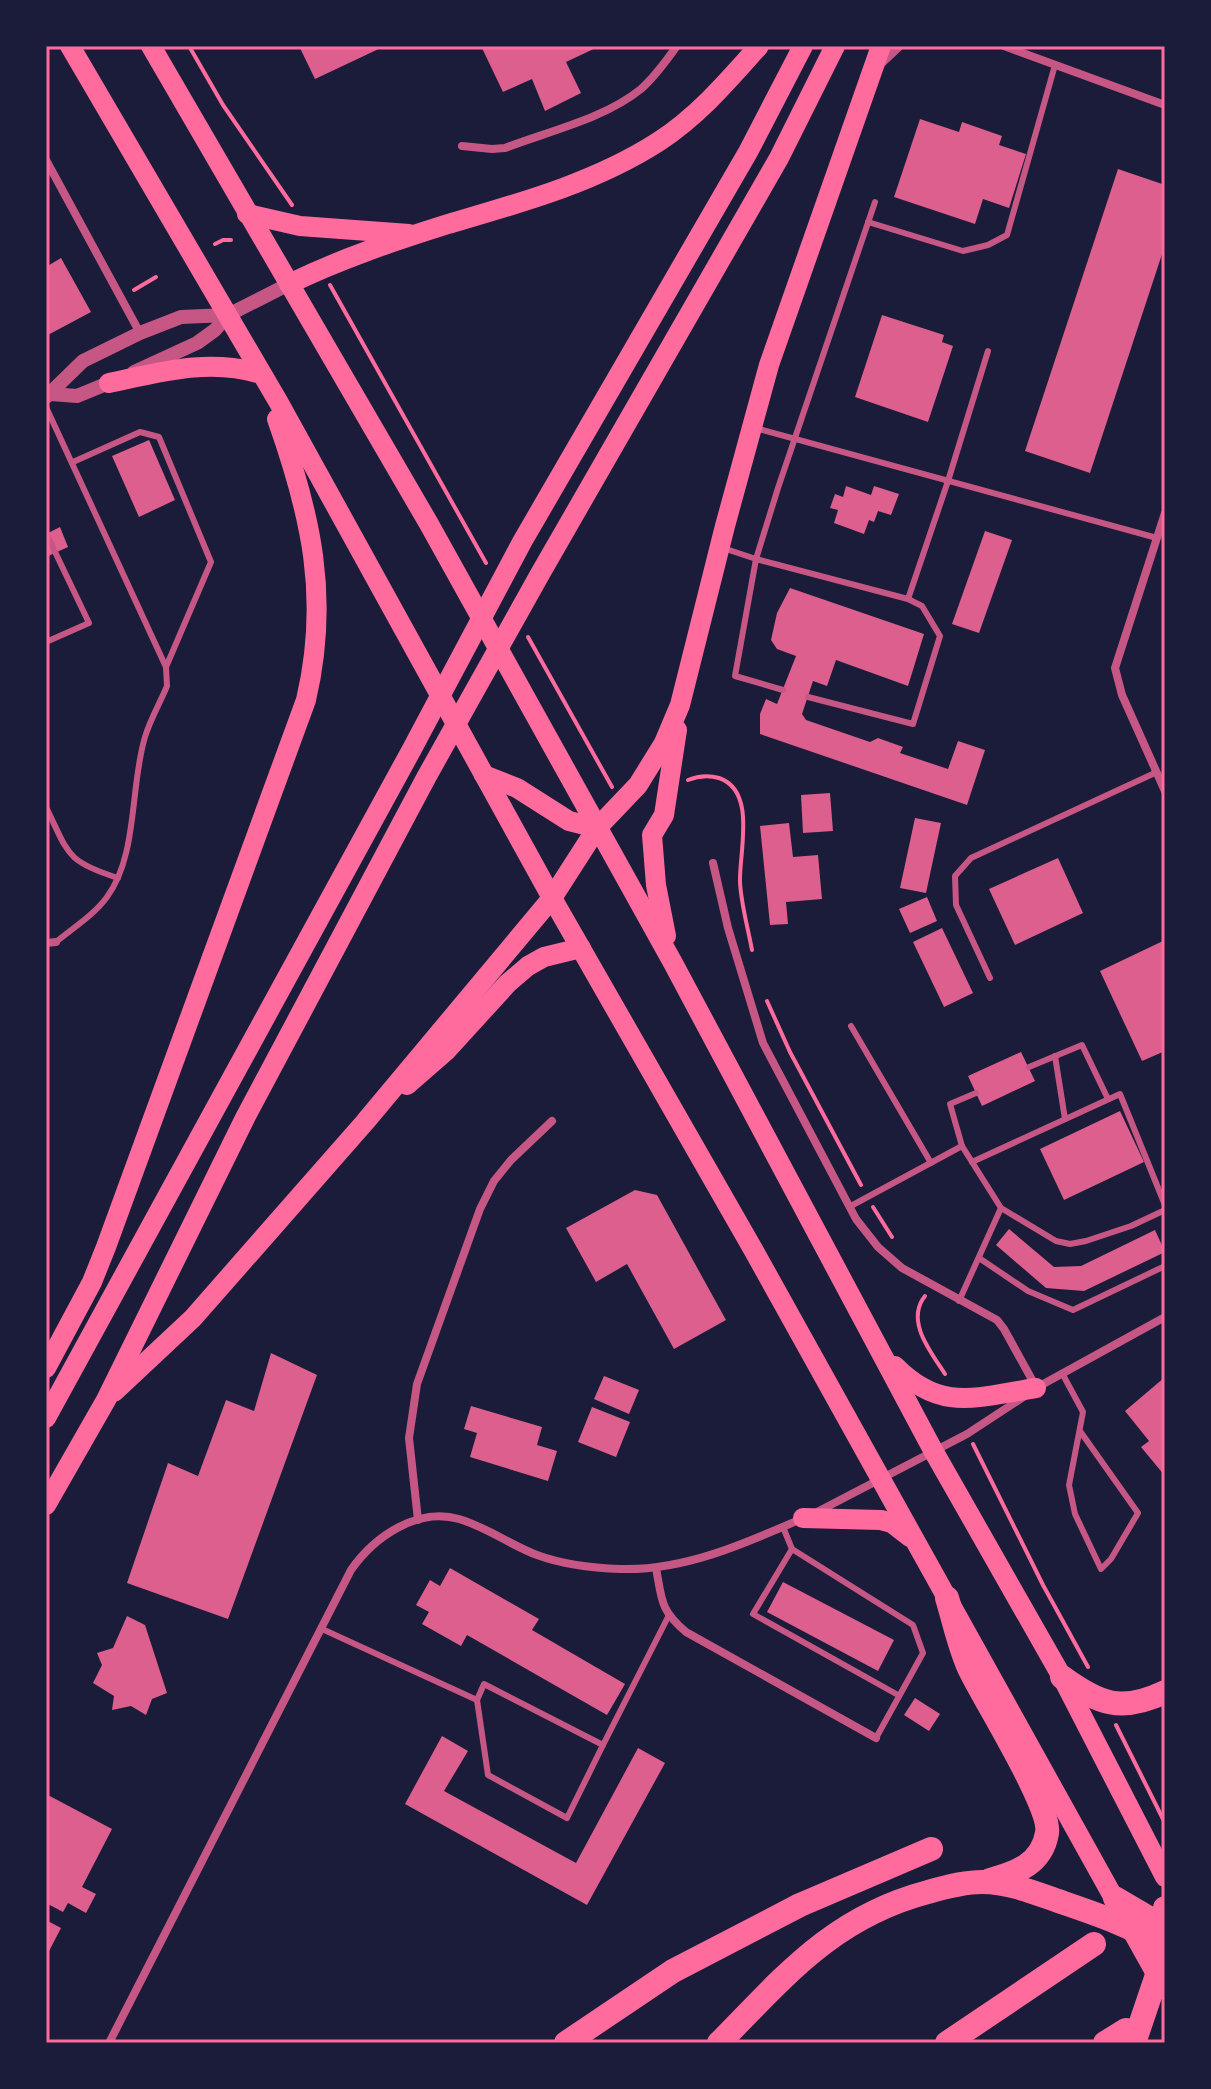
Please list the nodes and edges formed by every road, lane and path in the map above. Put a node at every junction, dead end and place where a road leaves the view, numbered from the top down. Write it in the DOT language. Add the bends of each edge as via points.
graph roads {
  1 [pos="70,46"];
  2 [pos="151,46"];
  3 [pos="189,46"];
  4 [pos="677,46"];
  5 [pos="759,46"];
  6 [pos="803,46"];
  7 [pos="835,46"];
  8 [pos="881,46"];
  9 [pos="900,46"];
  10 [pos="1004,46"];
  11 [pos="1055,65"];
  12 [pos="872,76"];
  13 [pos="1165,105"];
  14 [pos="462,146"];
  15 [pos="46,160"];
  16 [pos="875,202"];
  17 [pos="247,214"];
  18 [pos="868,222"];
  19 [pos="300,226"];
  20 [pos="414,235"];
  21 [pos="231,240"];
  22 [pos="215,244"];
  23 [pos="321,268"];
  24 [pos="156,277"];
  25 [pos="289,284"];
  26 [pos="134,290"];
  27 [pos="228,315"];
  28 [pos="140,333"];
  29 [pos="988,351"];
  30 [pos="261,374"];
  31 [pos="109,383"];
  32 [pos="48,399"];
  33 [pos="752,428"];
  34 [pos="795,438"];
  35 [pos="73,462"];
  36 [pos="948,481"];
  37 [pos="1165,513"];
  38 [pos="46,533"];
  39 [pos="1157,538"];
  40 [pos="720,547"];
  41 [pos="756,559"];
  42 [pos="492,573"];
  43 [pos="908,599"];
  44 [pos="523,628"];
  45 [pos="46,642"];
  46 [pos="166,667"];
  47 [pos="783,690"];
  48 [pos="808,697"];
  49 [pos="680,705"];
  50 [pos="1157,772"];
  51 [pos="484,775"];
  52 [pos="684,783"];
  53 [pos="1165,791"];
  54 [pos="621,804"];
  55 [pos="46,807"];
  56 [pos="597,828"];
  57 [pos="713,863"];
  58 [pos="118,878"];
  59 [pos="552,898"];
  60 [pos="56,942"];
  61 [pos="46,943"];
  62 [pos="581,948"];
  63 [pos="753,955"];
  64 [pos="673,963"];
  65 [pos="990,978"];
  66 [pos="765,996"];
  67 [pos="851,1026"];
  68 [pos="1055,1056"];
  69 [pos="1029,1067"];
  70 [pos="976,1093"];
  71 [pos="1108,1099"];
  72 [pos="1065,1119"];
  73 [pos="552,1121"];
  74 [pos="365,1122"];
  75 [pos="962,1146"];
  76 [pos="972,1162"];
  77 [pos="931,1163"];
  78 [pos="868,1198"];
  79 [pos="849,1207"];
  80 [pos="1001,1208"];
  81 [pos="1165,1208"];
  82 [pos="899,1244"];
  83 [pos="979,1258"];
  84 [pos="1165,1266"];
  85 [pos="932,1286"];
  86 [pos="959,1301"];
  87 [pos="1165,1317"];
  88 [pos="880,1350"];
  89 [pos="46,1368"];
  90 [pos="1062,1373"];
  91 [pos="1036,1388"];
  92 [pos="954,1398"];
  93 [pos="106,1400"];
  94 [pos="46,1418"];
  95 [pos="1080,1431"];
  96 [pos="967,1434"];
  97 [pos="934,1452"];
  98 [pos="881,1479"];
  99 [pos="46,1505"];
  100 [pos="803,1518"];
  101 [pos="418,1520"];
  102 [pos="783,1527"];
  103 [pos="916,1542"];
  104 [pos="792,1549"];
  105 [pos="656,1568"];
  106 [pos="947,1598"];
  107 [pos="668,1617"];
  108 [pos="322,1629"];
  109 [pos="1088,1668"];
  110 [pos="1062,1677"];
  111 [pos="1165,1692"];
  112 [pos="898,1695"];
  113 [pos="477,1700"];
  114 [pos="1110,1702"];
  115 [pos="876,1738"];
  116 [pos="603,1745"];
  117 [pos="1165,1823"];
  118 [pos="931,1849"];
  119 [pos="1165,1877"];
  120 [pos="983,1882"];
  121 [pos="1115,1898"];
  122 [pos="1130,1926"];
  123 [pos="1164,1930"];
  124 [pos="1094,1944"];
  125 [pos="1161,1983"];
  126 [pos="1130,2036"];
  127 [pos="109,2043"];
  128 [pos="566,2043"];
  129 [pos="719,2043"];
  130 [pos="947,2043"];
  131 [pos="1105,2043"];
  1 -- 27 [label="main road"];
  2 -- 17 [label="main road"];
  3 -- 19 [label="path" via="230,116 287,195"];
  4 -- 14 [label="street" via="642,88 588,117 505,148"];
  5 -- 20 [label="main road" via="699,109 640,153 555,191"];
  6 -- 94 [label="main road" via="748,152 522,542"];
  7 -- 93 [label="main road" via="779,158 427,776 245,1118"];
  8 -- 12 [label="main road"];
  9 -- 12 [label="street"];
  10 -- 11 [label="street"];
  11 -- 13 [label="street"];
  11 -- 18 [label="lane" via="1007,235 963,251"];
  12 -- 33 [label="main road" via="769,365"];
  15 -- 28 [label="street"];
  16 -- 18 [label="lane"];
  17 -- 19 [label="main road"];
  17 -- 25 [label="main road"];
  18 -- 34 [label="lane"];
  19 -- 20 [label="main road"];
  20 -- 23 [label="main road"];
  21 -- 22 [label="path"];
  23 -- 25 [label="main road"];
  23 -- 42 [label="path"];
  24 -- 26 [label="path"];
  25 -- 27 [label="street"];
  25 -- 56 [label="main road"];
  27 -- 28 [label="street" via="181,317"];
  27 -- 30 [label="main road"];
  27 -- 31 [label="street" via="197,343"];
  28 -- 32 [label="street" via="83,361"];
  29 -- 36 [label="lane"];
  30 -- 31 [label="main road" via="199,366"];
  30 -- 51 [label="main road"];
  30 -- 89 [label="main road" via="303,497 317,590 315,663 275,789 106,1247"];
  31 -- 32 [label="street" via="77,396"];
  32 -- 35 [label="lane"];
  33 -- 34 [label="lane"];
  33 -- 40 [label="main road"];
  34 -- 36 [label="lane"];
  34 -- 41 [label="lane"];
  35 -- 46 [label="lane"];
  35 -- 46 [label="lane" via="140,432 159,437 211,562"];
  36 -- 39 [label="lane"];
  36 -- 43 [label="lane"];
  37 -- 39 [label="street"];
  38 -- 45 [label="lane" via="89,623"];
  39 -- 50 [label="street" via="1115,668"];
  40 -- 41 [label="lane"];
  40 -- 49 [label="main road"];
  41 -- 43 [label="lane"];
  41 -- 47 [label="lane" via="735,676"];
  43 -- 48 [label="lane" via="922,606 940,636 913,724"];
  44 -- 54 [label="path"];
  46 -- 58 [label="lane" via="167,686 145,737"];
  49 -- 54 [label="main road" via="664,743"];
  49 -- 64 [label="main road" via="664,815 652,835 656,885"];
  50 -- 53 [label="street"];
  50 -- 65 [label="lane" via="971,858 955,876 956,905"];
  51 -- 56 [label="main road" via="517,788 569,821"];
  51 -- 59 [label="main road"];
  52 -- 63 [label="path" via="701,776 721,779 741,801 740,880"];
  54 -- 56 [label="main road"];
  55 -- 58 [label="lane" via="78,864"];
  56 -- 59 [label="main road"];
  56 -- 64 [label="main road"];
  57 -- 79 [label="street" via="763,1043"];
  58 -- 60 [label="lane" via="92,913"];
  59 -- 62 [label="main road"];
  59 -- 74 [label="main road"];
  60 -- 61 [label="street"];
  62 -- 74 [label="main road" via="528,966 446,1051"];
  62 -- 98 [label="main road"];
  64 -- 88 [label="main road"];
  66 -- 78 [label="path"];
  67 -- 77 [label="lane"];
  68 -- 69 [label="lane"];
  68 -- 71 [label="lane" via="1082,1045"];
  68 -- 72 [label="lane"];
  70 -- 75 [label="lane" via="950,1104"];
  71 -- 72 [label="lane"];
  71 -- 81 [label="lane" via="1120,1094"];
  72 -- 76 [label="lane"];
  73 -- 101 [label="street" via="494,1181 417,1384 409,1438"];
  74 -- 93 [label="main road" via="193,1318"];
  75 -- 76 [label="lane"];
  75 -- 77 [label="lane"];
  76 -- 80 [label="lane"];
  77 -- 78 [label="lane"];
  78 -- 79 [label="lane"];
  78 -- 82 [label="path"];
  79 -- 85 [label="street" via="878,1247"];
  80 -- 81 [label="lane" via="1070,1244 1131,1226"];
  80 -- 83 [label="lane"];
  83 -- 84 [label="lane" via="1028,1291 1073,1310"];
  83 -- 86 [label="lane"];
  85 -- 86 [label="street"];
  85 -- 92 [label="path" via="920,1301 916,1319"];
  86 -- 91 [label="street" via="991,1316 1004,1329"];
  87 -- 90 [label="street"];
  88 -- 92 [label="main road" via="917,1387"];
  88 -- 97 [label="main road"];
  90 -- 91 [label="street"];
  90 -- 95 [label="lane" via="1083,1412"];
  91 -- 92 [label="main road"];
  91 -- 96 [label="street"];
  93 -- 99 [label="main road"];
  95 -- 95 [label="lane" via="1069,1485 1075,1514 1101,1569 1138,1513"];
  96 -- 97 [label="street"];
  96 -- 109 [label="path"];
  97 -- 98 [label="street"];
  97 -- 110 [label="main road"];
  98 -- 100 [label="street"];
  98 -- 103 [label="main road"];
  100 -- 102 [label="street"];
  100 -- 103 [label="main road" via="881,1520"];
  101 -- 105 [label="street" via="460,1519 524,1550 573,1565"];
  101 -- 108 [label="street" via="383,1537 360,1557"];
  102 -- 104 [label="lane"];
  102 -- 105 [label="street" via="719,1552"];
  103 -- 106 [label="main road"];
  104 -- 112 [label="lane" via="913,1625 923,1653"];
  104 -- 112 [label="lane" via="753,1614"];
  105 -- 107 [label="street"];
  106 -- 120 [label="highway" via="968,1664 1048,1822 1034,1861"];
  106 -- 121 [label="main road"];
  107 -- 115 [label="street"];
  107 -- 116 [label="lane"];
  108 -- 113 [label="lane"];
  108 -- 127 [label="street"];
  110 -- 114 [label="highway" via="1088,1696"];
  110 -- 119 [label="main road"];
  111 -- 114 [label="highway" via="1138,1702"];
  112 -- 115 [label="lane"];
  113 -- 116 [label="lane" via="484,1684"];
  113 -- 116 [label="lane" via="488,1775 567,1818"];
  114 -- 117 [label="path" via="1116,1726"];
  118 -- 128 [label="highway" via="800,1905 673,1971"];
  120 -- 122 [label="highway" via="1019,1888"];
  120 -- 129 [label="highway" via="914,1895 846,1926 798,1963"];
  121 -- 122 [label="main road"];
  121 -- 123 [label="highway"];
  122 -- 123 [label="highway"];
  122 -- 125 [label="main road"];
  123 -- 125 [label="highway"];
  124 -- 130 [label="highway"];
  125 -- 126 [label="highway"];
  126 -- 131 [label="highway"];
}
